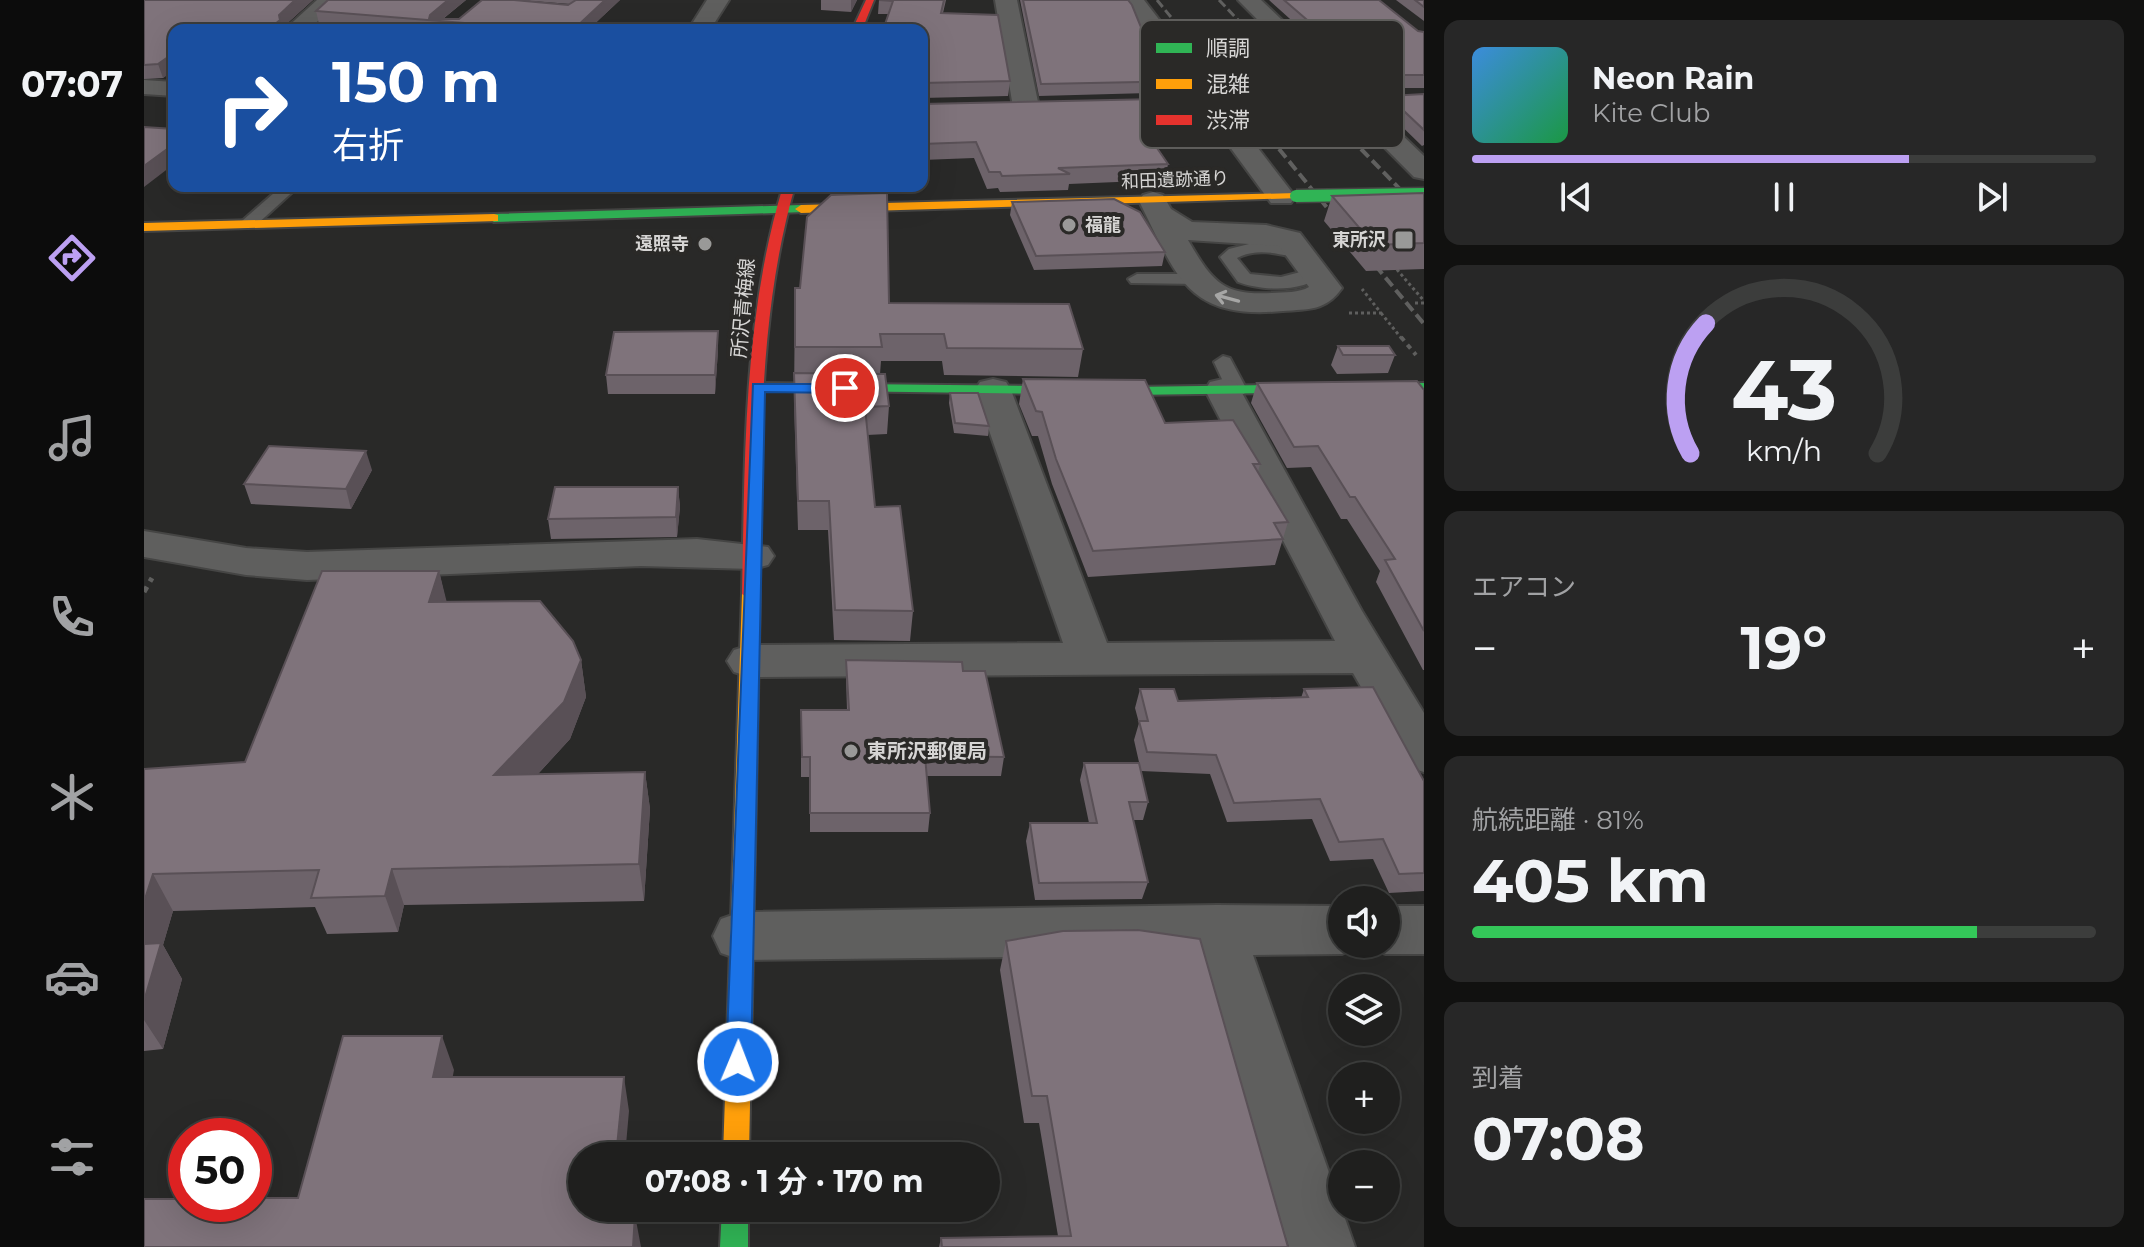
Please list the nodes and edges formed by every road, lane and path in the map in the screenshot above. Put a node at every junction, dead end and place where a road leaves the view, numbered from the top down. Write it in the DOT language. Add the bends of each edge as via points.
graph roads {
  1 [pos="330,0"];
  2 [pos="718,0"];
  3 [pos="870,0"];
  4 [pos="1006,0"];
  5 [pos="1133,0"];
  6 [pos="1249,0"];
  7 [pos="1148,20"];
  8 [pos="1270,20"];
  9 [pos="308,24"];
  10 [pos="703,24"];
  11 [pos="860,24"];
  12 [pos="144,87"];
  13 [pos="168,89"];
  14 [pos="1056,106"];
  15 [pos="996,107"];
  16 [pos="1026,107"];
  17 [pos="1248,148"];
  18 [pos="1401,148"];
  19 [pos="1424,171"];
  20 [pos="284,192"];
  21 [pos="787,192"];
  22 [pos="1424,194"];
  23 [pos="1289,197"];
  24 [pos="1156,208"];
  25 [pos="779,211"];
  26 [pos="248,224"];
  27 [pos="144,227"];
  28 [pos="1406,263"];
  29 [pos="1137,279"];
  30 [pos="1198,279"];
  31 [pos="1354,279"];
  32 [pos="1424,302"];
  33 [pos="1415,303"];
  34 [pos="1381,313"];
  35 [pos="1335,314"];
  36 [pos="1424,365"];
  37 [pos="1228,381"];
  38 [pos="758,387"];
  39 [pos="1424,387"];
  40 [pos="993,390"];
  41 [pos="144,544"];
  42 [pos="753,556"];
  43 [pos="1367,657"];
  44 [pos="1091,659"];
  45 [pos="750,661"];
  46 [pos="1424,754"];
  47 [pos="1217,929"];
  48 [pos="1328,930"];
  49 [pos="1400,930"];
  50 [pos="1424,930"];
  51 [pos="741,936"];
  52 [pos="736,1142"];
  53 [pos="735,1222"];
  54 [pos="734,1247"];
  55 [pos="1322,1247"];
  1 -- 9 [label="street"];
  2 -- 10 [label="street"];
  3 -- 11 [label="street"];
  4 -- 16 [label="street"];
  5 -- 7 [label="street"];
  6 -- 8 [label="street"];
  12 -- 13 [label="street"];
  14 -- 16 [label="street"];
  15 -- 16 [label="street"];
  17 -- 23 [label="street"];
  18 -- 19 [label="street"];
  20 -- 26 [label="lane"];
  21 -- 25 [label="street, 所沢青梅線"];
  22 -- 23 [label="street, 和田遺跡通り, bridge"];
  23 -- 24 [label="street, 和田遺跡通り"];
  24 -- 25 [label="street, 和田遺跡通り"];
  24 -- 30 [label="street"];
  24 -- 30 [label="street, one-way" via="1176,226 1196,233 1289,239 1326,288 1316,299 1231,301 1216,296"];
  25 -- 26 [label="street, 和田遺跡通り"];
  25 -- 38 [label="street, 所沢青梅線" via="765,282"];
  26 -- 27 [label="street, 和田遺跡通り"];
  28 -- 32 [label="path" via="1392,264"];
  29 -- 30 [label="lane"];
  31 -- 34 [label="path"];
  32 -- 33 [label="path"];
  34 -- 35 [label="path"];
  34 -- 36 [label="path"];
  37 -- 39 [label="street"];
  37 -- 40 [label="street"];
  37 -- 43 [label="street"];
  38 -- 40 [label="street"];
  38 -- 42 [label="street, 所沢青梅線"];
  40 -- 44 [label="street"];
  41 -- 42 [label="street" via="305,566 688,551"];
  42 -- 45 [label="street, 所沢青梅線"];
  43 -- 44 [label="street"];
  43 -- 46 [label="street"];
  44 -- 45 [label="street"];
  45 -- 51 [label="street, 所沢青梅線"];
  47 -- 48 [label="street"];
  47 -- 51 [label="street"];
  47 -- 55 [label="street"];
  49 -- 50 [label="street"];
  51 -- 52 [label="street, 所沢青梅線"];
  53 -- 54 [label="street"];
}
